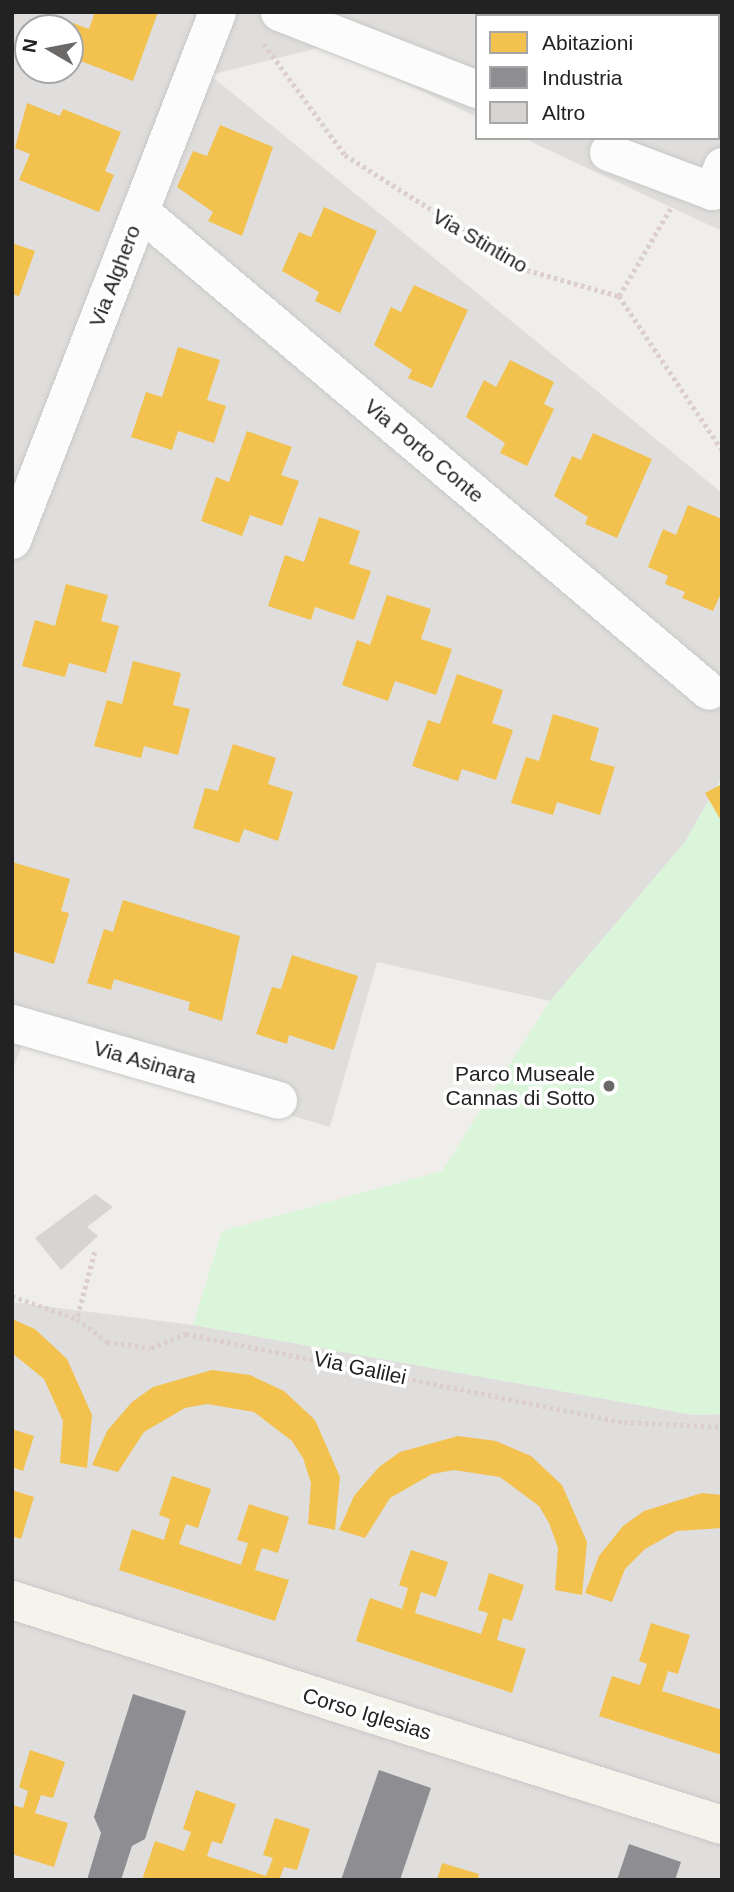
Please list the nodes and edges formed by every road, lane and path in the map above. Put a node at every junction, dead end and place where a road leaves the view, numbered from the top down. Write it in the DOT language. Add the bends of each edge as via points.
graph roads {
  1 [pos="217,12"];
  2 [pos="268,23"];
  3 [pos="475,88"];
  4 [pos="608,152"];
  5 [pos="722,166"];
  6 [pos="686,181"];
  7 [pos="140,211"];
  8 [pos="619,296"];
  9 [pos="722,450"];
  10 [pos="21,494"];
  11 [pos="12,540"];
  12 [pos="709,691"];
  13 [pos="12,1023"];
  14 [pos="278,1100"];
  15 [pos="95,1252"];
  16 [pos="12,1296"];
  17 [pos="77,1319"];
  18 [pos="722,1427"];
  19 [pos="12,1600"];
  20 [pos="722,1825"];
  1 -- 7 [label="street, Via Alghero"];
  2 -- 3 [label="street"];
  2 -- 8 [label="path, Via Stintino" via="345,155 527,270"];
  4 -- 6 [label="street"];
  5 -- 6 [label="street" via="712,191"];
  6 -- 8 [label="path"];
  7 -- 10 [label="street, Via Alghero"];
  7 -- 12 [label="street, Via Porto Conte"];
  8 -- 9 [label="path"];
  10 -- 11 [label="street, Via Alghero"];
  13 -- 14 [label="street, Via Asinara"];
  15 -- 17 [label="path"];
  16 -- 17 [label="path, Via Galilei"];
  17 -- 18 [label="path, Via Galilei" via="107,1342 151,1348 187,1334 624,1422"];
  19 -- 20 [label="street, Corso Iglesias"];
}
